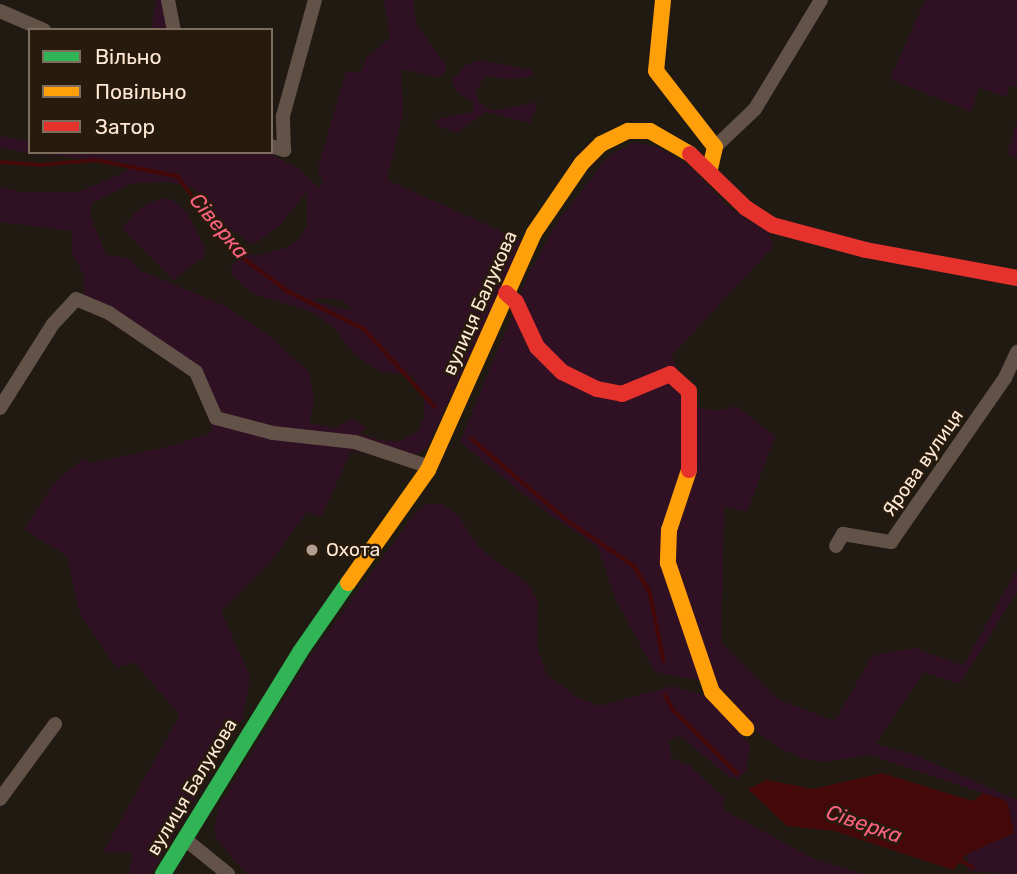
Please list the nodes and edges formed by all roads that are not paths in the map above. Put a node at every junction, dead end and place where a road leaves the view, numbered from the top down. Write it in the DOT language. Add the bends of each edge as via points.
graph roads {
  1 [pos="168,0"];
  2 [pos="315,0"];
  3 [pos="663,0"];
  4 [pos="821,0"];
  5 [pos="0,11"];
  6 [pos="39,28"];
  7 [pos="174,28"];
  8 [pos="286,104"];
  9 [pos="273,118"];
  10 [pos="273,147"];
  11 [pos="715,147"];
  12 [pos="710,169"];
  13 [pos="1017,278"];
  14 [pos="506,293"];
  15 [pos="1017,352"];
  16 [pos="0,408"];
  17 [pos="428,470"];
  18 [pos="836,546"];
  19 [pos="55,724"];
  20 [pos="746,727"];
  21 [pos="0,799"];
  22 [pos="186,840"];
  23 [pos="163,874"];
  24 [pos="228,874"];
  1 -- 7 [label="street"];
  2 -- 8 [label="street"];
  3 -- 11 [label="main road" via="656,71"];
  4 -- 11 [label="street" via="755,108"];
  5 -- 6 [label="street"];
  8 -- 9 [label="street"];
  8 -- 10 [label="street" via="284,150"];
  11 -- 12 [label="main road"];
  12 -- 13 [label="main road, вулиця Балукова" via="746,208 797,235"];
  12 -- 14 [label="main road, вулиця Балукова" via="671,140 650,131 628,131 601,144 582,163 541,223"];
  14 -- 17 [label="main road, вулиця Балукова"];
  14 -- 20 [label="main road" via="516,302 537,347 562,372 597,390 622,394 670,374 689,391 692,459 669,530 668,563 712,692"];
  15 -- 18 [label="street, Ярова вулиця" via="1005,379 891,542 843,534"];
  16 -- 17 [label="street" via="52,324 76,299 109,313 196,372 216,418 273,433 355,442"];
  17 -- 22 [label="main road, вулиця Балукова" via="300,652"];
  19 -- 21 [label="street"];
  22 -- 23 [label="main road, вулиця Балукова"];
  22 -- 24 [label="street"];
}
